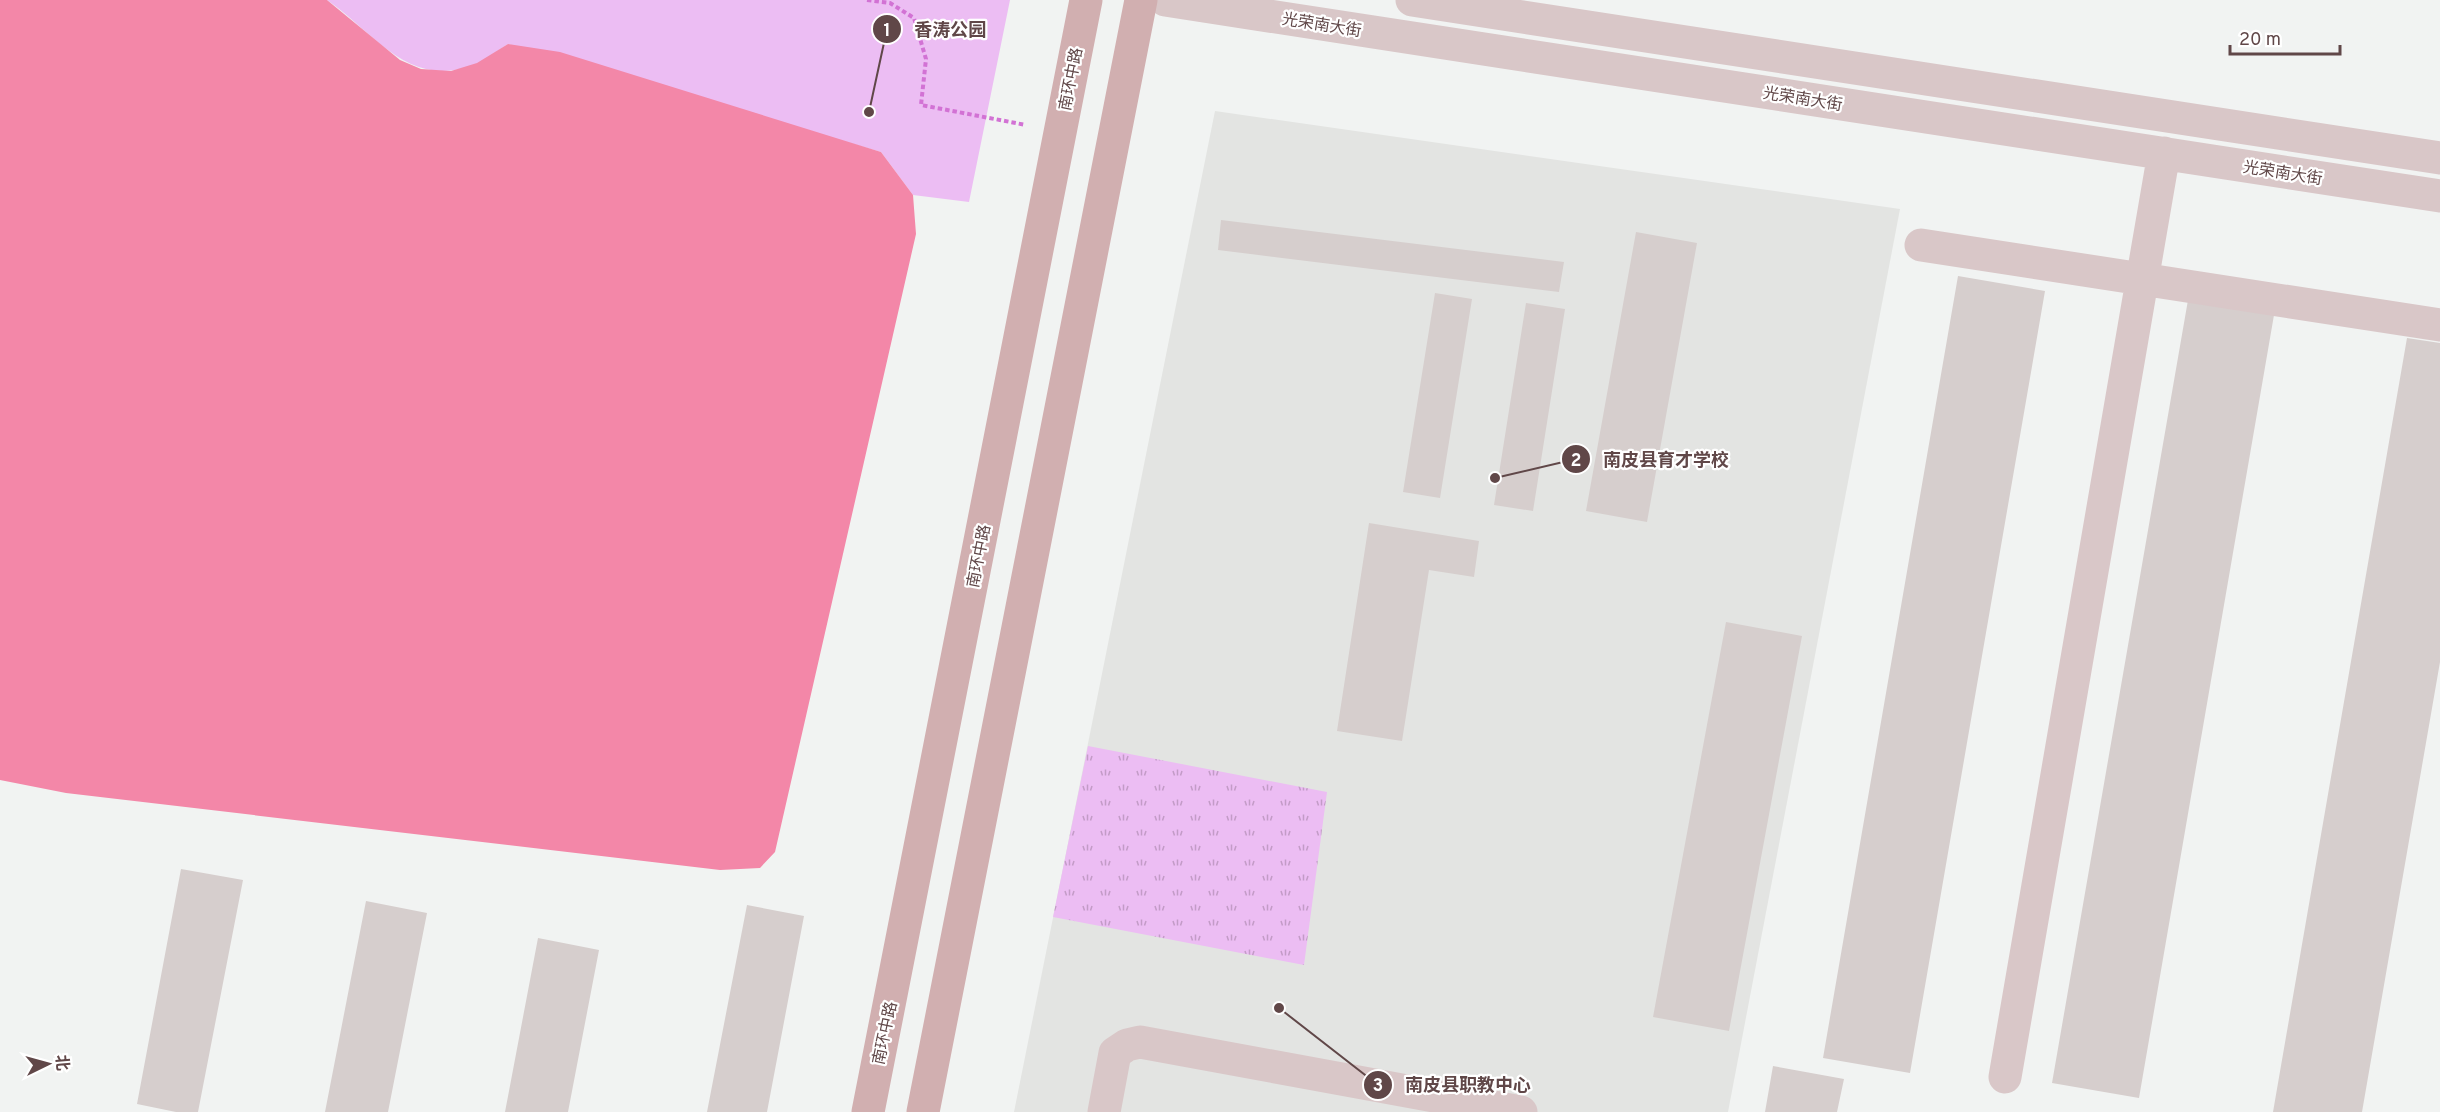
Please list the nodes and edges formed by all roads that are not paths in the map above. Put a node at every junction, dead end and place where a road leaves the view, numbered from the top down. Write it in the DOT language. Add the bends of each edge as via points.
graph roads {
  1 [pos="1086,0"];
  2 [pos="1141,0"];
  3 [pos="1165,0"];
  4 [pos="1412,0"];
  5 [pos="2164,153"];
  6 [pos="2440,158"];
  7 [pos="2440,196"];
  8 [pos="1921,245"];
  9 [pos="2142,279"];
  10 [pos="2440,325"];
  11 [pos="2005,1077"];
  12 [pos="868,1112"];
  13 [pos="923,1112"];
  14 [pos="1104,1112"];
  15 [pos="1521,1112"];
  1 -- 12 [label="main road, 南环中路"];
  2 -- 13 [label="main road"];
  3 -- 5 [label="street, 光荣南大街"];
  4 -- 6 [label="street"];
  5 -- 7 [label="street, 光荣南大街"];
  5 -- 9 [label="street"];
  8 -- 9 [label="street"];
  9 -- 10 [label="street"];
  9 -- 11 [label="street"];
  14 -- 15 [label="street" via="1115,1053 1140,1042"];
}
